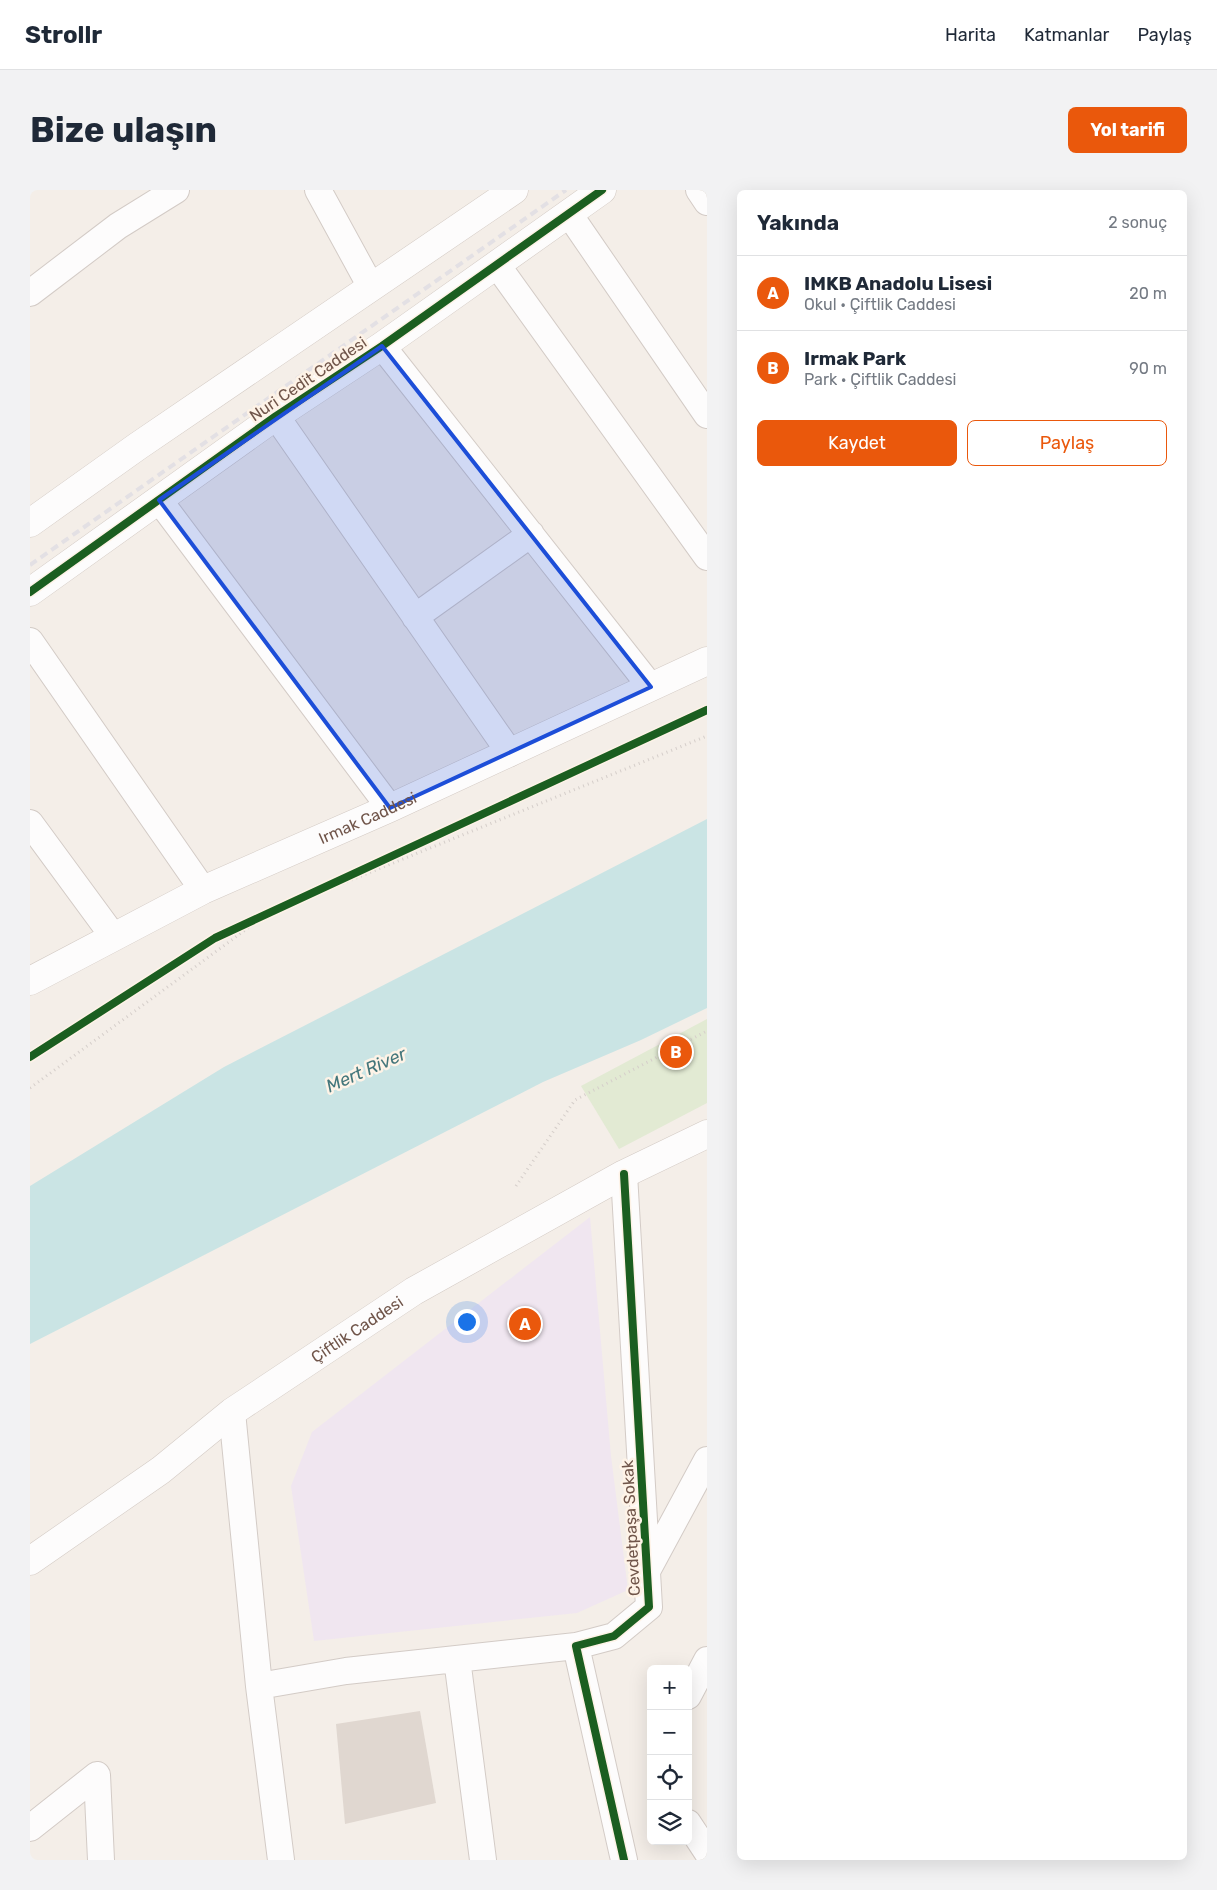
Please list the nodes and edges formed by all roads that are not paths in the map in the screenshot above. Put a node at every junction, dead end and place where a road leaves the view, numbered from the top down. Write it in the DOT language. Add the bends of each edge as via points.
graph roads {
  1 [pos="176,190"];
  2 [pos="318,190"];
  3 [pos="514,190"];
  4 [pos="602,190"];
  5 [pos="699,190"];
  6 [pos="707,202"];
  7 [pos="569,214"];
  8 [pos="498,265"];
  9 [pos="371,287"];
  10 [pos="30,293"];
  11 [pos="382,346"];
  12 [pos="276,416"];
  13 [pos="707,416"];
  14 [pos="159,500"];
  15 [pos="30,523"];
  16 [pos="531,534"];
  17 [pos="707,557"];
  18 [pos="30,592"];
  19 [pos="415,617"];
  20 [pos="30,641"];
  21 [pos="707,661"];
  22 [pos="651,687"];
  23 [pos="510,752"];
  24 [pos="390,808"];
  25 [pos="30,823"];
  26 [pos="203,890"];
  27 [pos="113,936"];
  28 [pos="30,981"];
  29 [pos="707,1134"];
  30 [pos="624,1174"];
  31 [pos="232,1412"];
  32 [pos="707,1460"];
  33 [pos="700,1487"];
  34 [pos="30,1561"];
  35 [pos="647,1571"];
  36 [pos="576,1646"];
  37 [pos="456,1659"];
  38 [pos="707,1660"];
  39 [pos="260,1686"];
  40 [pos="692,1688"];
  41 [pos="30,1828"];
  42 [pos="692,1829"];
  43 [pos="707,1852"];
  44 [pos="101,1860"];
  45 [pos="281,1860"];
  46 [pos="483,1860"];
  47 [pos="624,1860"];
  1 -- 10 [label="street" via="118,226"];
  2 -- 9 [label="street"];
  3 -- 9 [label="main road"];
  4 -- 7 [label="main road, Nuri Cedit Caddesi"];
  5 -- 6 [label="street"];
  7 -- 8 [label="main road, Nuri Cedit Caddesi"];
  7 -- 13 [label="street"];
  8 -- 11 [label="main road, Nuri Cedit Caddesi"];
  8 -- 17 [label="street"];
  9 -- 15 [label="main road"];
  11 -- 12 [label="main road, Nuri Cedit Caddesi"];
  11 -- 16 [label="street"];
  12 -- 14 [label="main road, Nuri Cedit Caddesi"];
  12 -- 19 [label="street"];
  14 -- 18 [label="main road, Nuri Cedit Caddesi"];
  14 -- 24 [label="street"];
  16 -- 19 [label="street"];
  16 -- 22 [label="street"];
  19 -- 23 [label="street"];
  20 -- 26 [label="street"];
  21 -- 22 [label="main road, Irmak Caddesi"];
  22 -- 23 [label="main road, Irmak Caddesi"];
  23 -- 24 [label="main road, Irmak Caddesi"];
  24 -- 26 [label="main road, Irmak Caddesi"];
  25 -- 27 [label="street"];
  26 -- 27 [label="main road, Irmak Caddesi"];
  27 -- 28 [label="main road, Irmak Caddesi"];
  29 -- 30 [label="main road, Çiftlik Caddesi"];
  30 -- 31 [label="main road, Çiftlik Caddesi" via="414,1291"];
  30 -- 35 [label="street, Cevdetpaşa Sokak"];
  31 -- 34 [label="main road, Çiftlik Caddesi" via="161,1470"];
  31 -- 39 [label="street"];
  32 -- 33 [label="street"];
  33 -- 35 [label="street"];
  35 -- 36 [label="street, Cevdetpaşa Sokak" via="649,1607 614,1636"];
  36 -- 37 [label="street"];
  36 -- 47 [label="street"];
  37 -- 39 [label="street" via="346,1671"];
  37 -- 46 [label="street"];
  38 -- 40 [label="street"];
  39 -- 45 [label="street"];
  41 -- 44 [label="street" via="97,1774"];
  42 -- 43 [label="street"];
}
